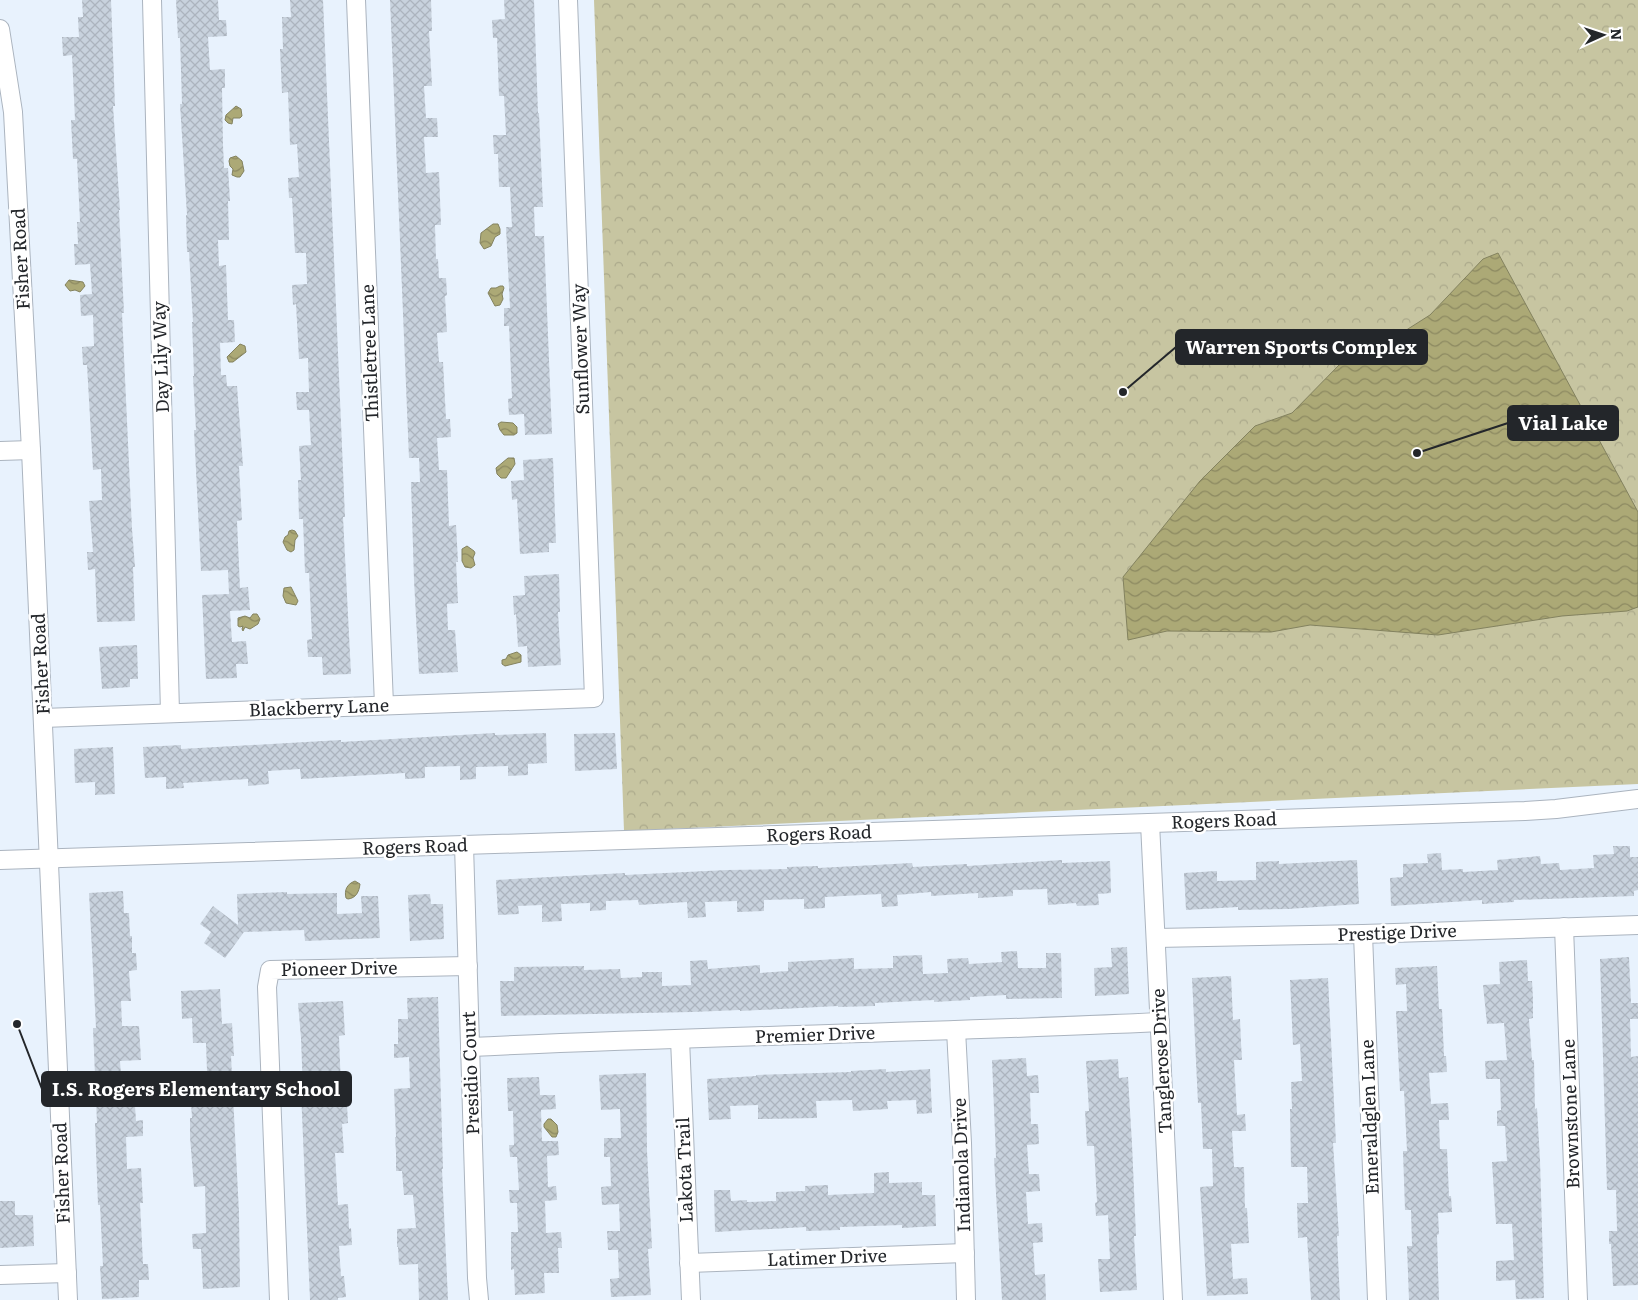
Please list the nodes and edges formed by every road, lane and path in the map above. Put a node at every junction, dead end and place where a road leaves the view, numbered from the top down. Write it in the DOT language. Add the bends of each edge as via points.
graph roads {
  1 [pos="152,0"];
  2 [pos="356,0"];
  3 [pos="568,0"];
  4 [pos="0,29"];
  5 [pos="31,450"];
  6 [pos="0,451"];
  7 [pos="594,698"];
  8 [pos="384,705"];
  9 [pos="170,713"];
  10 [pos="43,718"];
  11 [pos="1638,799"];
  12 [pos="1150,823"];
  13 [pos="464,845"];
  14 [pos="49,858"];
  15 [pos="0,860"];
  16 [pos="1638,925"];
  17 [pos="1564,927"];
  18 [pos="1363,934"];
  19 [pos="1156,938"];
  20 [pos="468,966"];
  21 [pos="1160,1022"];
  22 [pos="956,1030"];
  23 [pos="680,1039"];
  24 [pos="470,1047"];
  25 [pos="965,1253"];
  26 [pos="689,1263"];
  27 [pos="67,1273"];
  28 [pos="0,1275"];
  29 [pos="68,1300"];
  30 [pos="279,1300"];
  31 [pos="479,1300"];
  32 [pos="691,1300"];
  33 [pos="966,1300"];
  34 [pos="1172,1300"];
  35 [pos="1377,1300"];
  36 [pos="1578,1300"];
  1 -- 9 [label="street, Day Lily Way"];
  2 -- 8 [label="street, Thistletree Lane"];
  3 -- 7 [label="street, Sunflower Way"];
  4 -- 5 [label="street, Fisher Road" via="13,112"];
  5 -- 6 [label="street"];
  5 -- 10 [label="street, Fisher Road"];
  7 -- 8 [label="street, Blackberry Lane"];
  8 -- 9 [label="street, Blackberry Lane"];
  9 -- 10 [label="street, Blackberry Lane"];
  10 -- 14 [label="street, Fisher Road"];
  11 -- 12 [label="street, Rogers Road" via="1525,811"];
  12 -- 13 [label="street, Rogers Road"];
  12 -- 19 [label="street, Tanglerose Drive"];
  13 -- 14 [label="street, Rogers Road"];
  13 -- 20 [label="street, Presidio Court"];
  14 -- 15 [label="street, Rogers Road"];
  14 -- 27 [label="street, Fisher Road"];
  16 -- 17 [label="street, Prestige Drive"];
  17 -- 18 [label="street, Prestige Drive"];
  17 -- 36 [label="street, Brownstone Lane"];
  18 -- 19 [label="street, Prestige Drive"];
  18 -- 35 [label="street, Emeraldglen Lane"];
  19 -- 21 [label="street, Tanglerose Drive"];
  20 -- 24 [label="street, Presidio Court"];
  20 -- 30 [label="street, Pioneer Drive" via="270,970 267,987"];
  21 -- 22 [label="street, Premier Drive"];
  21 -- 34 [label="street, Tanglerose Drive"];
  22 -- 23 [label="street, Premier Drive"];
  22 -- 25 [label="street, Indianola Drive"];
  23 -- 24 [label="street, Premier Drive"];
  23 -- 26 [label="street, Lakota Trail"];
  24 -- 31 [label="street, Presidio Court"];
  25 -- 26 [label="street, Latimer Drive"];
  25 -- 33 [label="street, Indianola Drive"];
  26 -- 32 [label="street, Lakota Trail"];
  27 -- 28 [label="street"];
  27 -- 29 [label="street, Fisher Road"];
}
